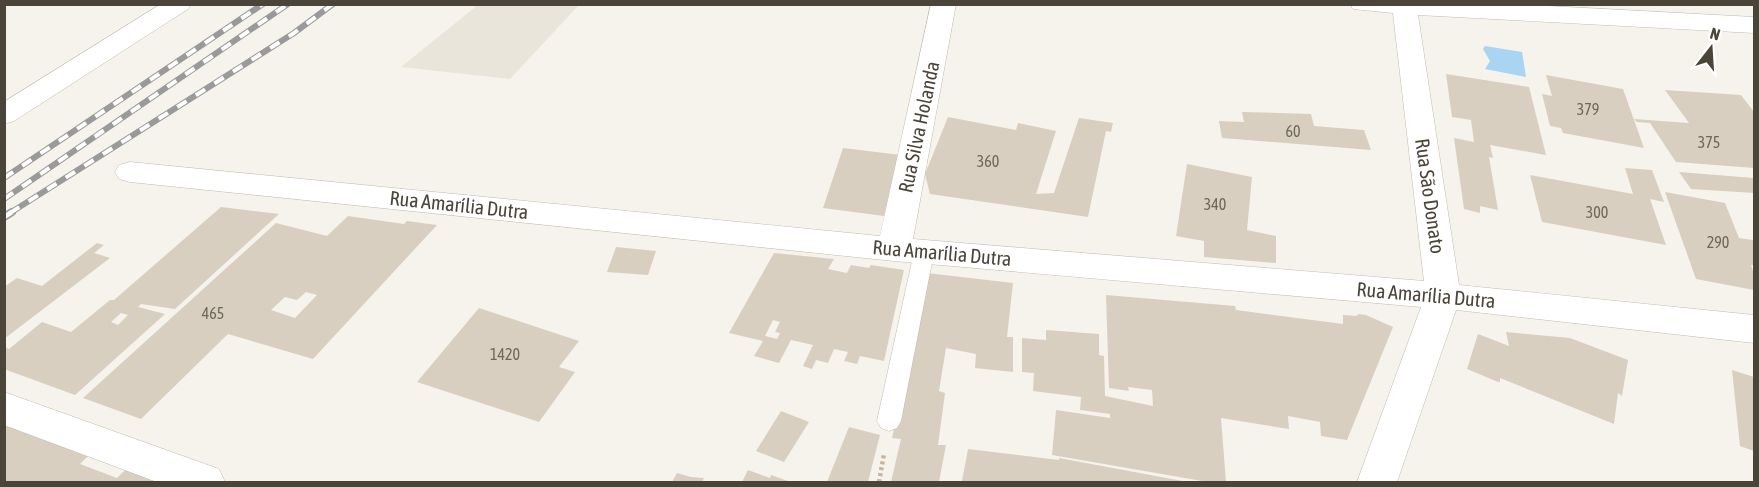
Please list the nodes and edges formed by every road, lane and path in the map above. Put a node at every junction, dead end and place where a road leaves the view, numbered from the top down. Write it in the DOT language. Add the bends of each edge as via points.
graph roads {
  1 [pos="178,4"];
  2 [pos="944,4"];
  3 [pos="1362,4"];
  4 [pos="1405,8"];
  5 [pos="1480,8"];
  6 [pos="1755,25"];
  7 [pos="4,114"];
  8 [pos="130,172"];
  9 [pos="909,250"];
  10 [pos="1443,296"];
  11 [pos="1755,329"];
  12 [pos="4,408"];
  13 [pos="889,421"];
  14 [pos="204,483"];
  15 [pos="1377,483"];
  1 -- 7 [label="street"];
  2 -- 9 [label="street, Rua Silva Holanda"];
  3 -- 4 [label="street"];
  4 -- 5 [label="street"];
  4 -- 10 [label="street, Rua São Donato"];
  5 -- 6 [label="street"];
  8 -- 9 [label="street, Rua Amarília Dutra"];
  9 -- 10 [label="street, Rua Amarília Dutra"];
  9 -- 13 [label="lane"];
  10 -- 11 [label="street, Rua Amarília Dutra"];
  10 -- 15 [label="street, Rua São Donato"];
  12 -- 14 [label="street"];
}
